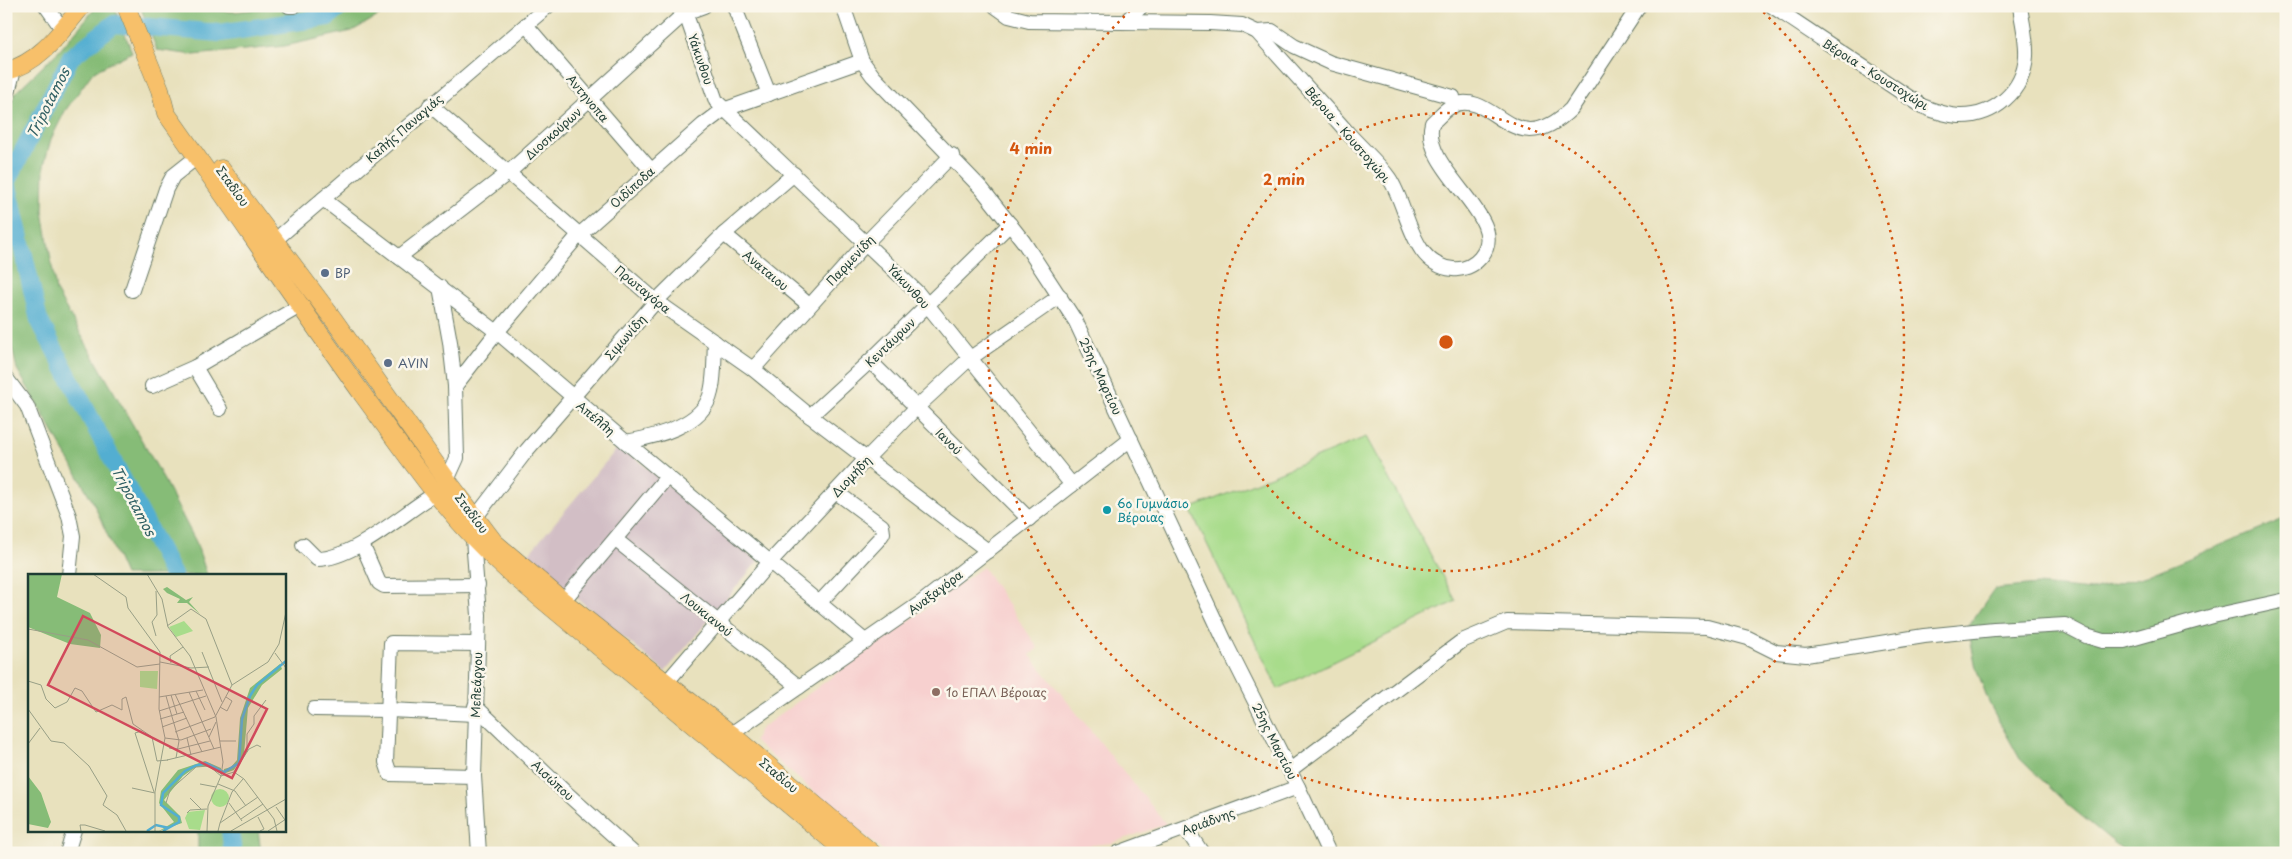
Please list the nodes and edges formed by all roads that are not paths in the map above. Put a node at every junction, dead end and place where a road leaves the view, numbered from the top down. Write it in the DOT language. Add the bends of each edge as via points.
graph roads {
  1 [pos="46,6"];
  2 [pos="82,6"];
  3 [pos="126,6"];
  4 [pos="289,6"];
  5 [pos="294,6"];
  6 [pos="548,6"];
  7 [pos="704,6"];
  8 [pos="734,6"];
  9 [pos="843,6"];
  10 [pos="995,6"];
  11 [pos="1142,6"];
  12 [pos="1639,6"];
  13 [pos="1772,6"];
  14 [pos="2020,6"];
  15 [pos="684,10"];
  16 [pos="1126,21"];
  17 [pos="526,25"];
  18 [pos="63,30"];
  19 [pos="1257,32"];
  20 [pos="862,61"];
  21 [pos="10,70"];
  22 [pos="160,90"];
  23 [pos="768,94"];
  24 [pos="6,100"];
  25 [pos="590,100"];
  26 [pos="430,105"];
  27 [pos="1452,106"];
  28 [pos="723,110"];
  29 [pos="952,155"];
  30 [pos="197,157"];
  31 [pos="651,170"];
  32 [pos="508,174"];
  33 [pos="794,174"];
  34 [pos="323,199"];
  35 [pos="1010,224"];
  36 [pos="724,234"];
  37 [pos="578,236"];
  38 [pos="867,242"];
  39 [pos="268,246"];
  40 [pos="399,257"];
  41 [pos="440,287"];
  42 [pos="132,290"];
  43 [pos="1060,296"];
  44 [pos="656,301"];
  45 [pos="809,305"];
  46 [pos="300,306"];
  47 [pos="928,306"];
  48 [pos="497,332"];
  49 [pos="715,342"];
  50 [pos="969,359"];
  51 [pos="870,361"];
  52 [pos="195,367"];
  53 [pos="753,369"];
  54 [pos="6,378"];
  55 [pos="152,386"];
  56 [pos="455,386"];
  57 [pos="573,398"];
  58 [pos="916,408"];
  59 [pos="220,409"];
  60 [pos="810,416"];
  61 [pos="1131,439"];
  62 [pos="626,442"];
  63 [pos="866,459"];
  64 [pos="667,477"];
  65 [pos="447,480"];
  66 [pos="1072,485"];
  67 [pos="836,492"];
  68 [pos="435,494"];
  69 [pos="475,518"];
  70 [pos="1029,519"];
  71 [pos="473,539"];
  72 [pos="616,540"];
  73 [pos="362,544"];
  74 [pos="304,545"];
  75 [pos="988,551"];
  76 [pos="769,563"];
  77 [pos="68,574"];
  78 [pos="478,585"];
  79 [pos="2286,600"];
  80 [pos="563,601"];
  81 [pos="820,602"];
  82 [pos="719,623"];
  83 [pos="866,642"];
  84 [pos="478,644"];
  85 [pos="666,683"];
  86 [pos="799,687"];
  87 [pos="314,709"];
  88 [pos="389,710"];
  89 [pos="475,710"];
  90 [pos="731,734"];
  91 [pos="1290,770"];
  92 [pos="474,776"];
  93 [pos="1298,787"];
  94 [pos="1186,829"];
  95 [pos="73,832"];
  96 [pos="67,853"];
  97 [pos="479,853"];
  98 [pos="633,853"];
  99 [pos="847,853"];
  100 [pos="872,853"];
  101 [pos="1118,853"];
  102 [pos="1202,853"];
  103 [pos="1329,853"];
  1 -- 18 [label="street"];
  2 -- 18 [label="main road"];
  3 -- 22 [label="main road, Σταδίου"];
  4 -- 5 [label="street"];
  6 -- 17 [label="street, Καλής Παναγιάς"];
  7 -- 15 [label="street, Διοσκούρων"];
  8 -- 23 [label="street"];
  9 -- 20 [label="street, 25ης Μαρτίου"];
  10 -- 16 [label="street, Βέροια - Κουστοχώρι" via="1009,16 1029,21"];
  11 -- 16 [label="street"];
  12 -- 27 [label="street" via="1571,108 1550,125 1527,130 1474,105"];
  13 -- 14 [label="street, Βέροια - Κουστοχώρι" via="1922,106 1959,116 1994,108 2005,101 2019,83 2026,55"];
  15 -- 25 [label="street, Διοσκούρων"];
  15 -- 28 [label="street, Υάκινθου" via="716,101"];
  16 -- 19 [label="street, Βέροια - Κουστοχώρι" via="1236,24"];
  17 -- 25 [label="street, Αντηνοπα"];
  17 -- 26 [label="street, Καλής Παναγιάς"];
  18 -- 21 [label="main road" via="42,52"];
  19 -- 27 [label="street" via="1272,31 1331,63 1453,97"];
  19 -- 27 [label="street, Βέροια - Κουστοχώρι" via="1389,178 1414,236 1426,255 1435,264 1455,269 1476,263 1488,246 1484,221 1440,163 1430,139 1432,123"];
  20 -- 23 [label="street, Οιδίποδα"];
  20 -- 29 [label="street, 25ης Μαρτίου"];
  21 -- 24 [label="street"];
  22 -- 30 [label="main road, Σταδίου" via="166,112"];
  22 -- 39 [label="main road, Σταδίου"];
  23 -- 28 [label="street, Οιδίποδα"];
  25 -- 31 [label="street, Αντηνοπα"];
  25 -- 32 [label="street, Διοσκούρων"];
  26 -- 32 [label="street, Πρωταγόρα"];
  26 -- 34 [label="street, Καλής Παναγιάς"];
  28 -- 31 [label="street, Οιδίποδα"];
  28 -- 33 [label="street, Υάκυνθου"];
  29 -- 35 [label="street, 25ης Μαρτίου"];
  29 -- 38 [label="street, Παρμενίδη"];
  30 -- 39 [label="main road, Σταδίου"];
  30 -- 42 [label="street" via="173,176 166,189"];
  31 -- 37 [label="street, Οιδίποδα"];
  32 -- 37 [label="street, Πρωταγόρα"];
  32 -- 40 [label="street, Διοσκούρων"];
  33 -- 36 [label="street, Σιμωνίδη"];
  33 -- 38 [label="street, Υάκυνθου"];
  34 -- 39 [label="street, Καλής Παναγιάς"];
  34 -- 40 [label="street, Απέλλη"];
  35 -- 43 [label="street, 25ης Μαρτίου"];
  35 -- 47 [label="street, Κεντάυρων"];
  36 -- 44 [label="street, Σιμωνίδη"];
  36 -- 45 [label="street, Αναταιου"];
  37 -- 44 [label="street, Πρωταγόρα"];
  37 -- 48 [label="street, Οιδίποδα"];
  38 -- 45 [label="street, Παρμενίδη"];
  38 -- 47 [label="street, Υάκυνθου"];
  39 -- 46 [label="main road, Σταδίου"];
  39 -- 65 [label="main road, Σταδίου" via="334,320"];
  40 -- 41 [label="street, Απέλλη"];
  41 -- 48 [label="street, Απέλλη"];
  41 -- 56 [label="street"];
  43 -- 50 [label="street, Διομήδη"];
  43 -- 61 [label="street, 25ης Μαρτίου" via="1076,322"];
  44 -- 49 [label="street, Πρωταγόρα"];
  44 -- 57 [label="street, Σιμωνίδη"];
  45 -- 53 [label="street, Παρμενίδη"];
  46 -- 52 [label="street"];
  46 -- 68 [label="main road, Σταδίου"];
  47 -- 50 [label="street, Υάκυνθου"];
  47 -- 51 [label="street, Κεντάυρων"];
  48 -- 56 [label="street, Οιδίποδα"];
  48 -- 57 [label="street, Απέλλη"];
  49 -- 53 [label="street, Πρωταγόρα"];
  49 -- 62 [label="street" via="711,394 704,407 673,430"];
  50 -- 58 [label="street, Διομήδη"];
  50 -- 66 [label="street, Υάκυνθου"];
  51 -- 58 [label="street, Ιανού"];
  51 -- 60 [label="street, Κεντάυρων"];
  52 -- 55 [label="street"];
  52 -- 59 [label="street"];
  53 -- 60 [label="street, Πρωταγόρα"];
  54 -- 77 [label="street" via="27,406 70,516 73,536"];
  56 -- 65 [label="street" via="457,458"];
  57 -- 62 [label="street, Απέλλη"];
  57 -- 69 [label="street, Σιμωνίδη" via="527,450"];
  58 -- 63 [label="street, Διομήδη"];
  58 -- 70 [label="street, Ιανού"];
  60 -- 63 [label="street, Πρωταγόρα"];
  61 -- 66 [label="street, Αναξαγόρα"];
  61 -- 91 [label="street, 25ης Μαρτίου" via="1227,646"];
  62 -- 64 [label="street, Απέλλη"];
  63 -- 67 [label="street, Διομήδη"];
  63 -- 75 [label="street, Πρωταγόρα"];
  64 -- 72 [label="street"];
  64 -- 76 [label="street, Απέλλη"];
  65 -- 69 [label="main road, Σταδίου"];
  66 -- 70 [label="street, Αναξαγόρα"];
  67 -- 76 [label="street, Διομήδη"];
  67 -- 81 [label="street" via="882,526 883,533"];
  68 -- 71 [label="main road, Σταδίου"];
  68 -- 73 [label="street"];
  69 -- 71 [label="street, Μελεάργου"];
  69 -- 80 [label="main road, Σταδίου" via="507,554"];
  70 -- 75 [label="street, Αναξαγόρα"];
  71 -- 78 [label="street, Μελεάργου"];
  71 -- 99 [label="main road, Σταδίου"];
  72 -- 80 [label="street"];
  72 -- 82 [label="street, Λουκιανού"];
  73 -- 74 [label="street" via="325,559 317,559"];
  73 -- 78 [label="street" via="379,583 384,586"];
  75 -- 83 [label="street, Αναξαγόρα"];
  76 -- 81 [label="street, Απέλλη"];
  76 -- 82 [label="street, Διομήδη"];
  78 -- 84 [label="street, Μελεάργου"];
  79 -- 91 [label="street" via="2124,641 2103,641 2065,625 1924,636 1806,655 1776,652 1748,638 1707,627 1507,622 1462,640"];
  80 -- 85 [label="main road, Σταδίου"];
  81 -- 83 [label="street, Απέλλη"];
  82 -- 85 [label="street, Διομήδη"];
  82 -- 86 [label="street, Λουκιανού"];
  83 -- 86 [label="street, Αναξαγόρα"];
  84 -- 88 [label="street" via="391,643"];
  84 -- 89 [label="street, Μελεάργου"];
  85 -- 90 [label="main road, Σταδίου"];
  86 -- 90 [label="street, Αναξαγόρα"];
  87 -- 88 [label="street"];
  88 -- 89 [label="street"];
  88 -- 92 [label="street" via="386,762 390,774"];
  89 -- 92 [label="street, Μελεάργου"];
  89 -- 98 [label="street, Αισώπου"];
  90 -- 100 [label="main road, Σταδίου"];
  91 -- 93 [label="street, 25ης Μαρτίου"];
  92 -- 97 [label="street, Μελεάργου"];
  93 -- 94 [label="street, Αριάδνης"];
  93 -- 103 [label="street, 25ης Μαρτίου"];
  94 -- 101 [label="street, Αριάδνης"];
  94 -- 102 [label="street"];
  95 -- 96 [label="street"];
}
